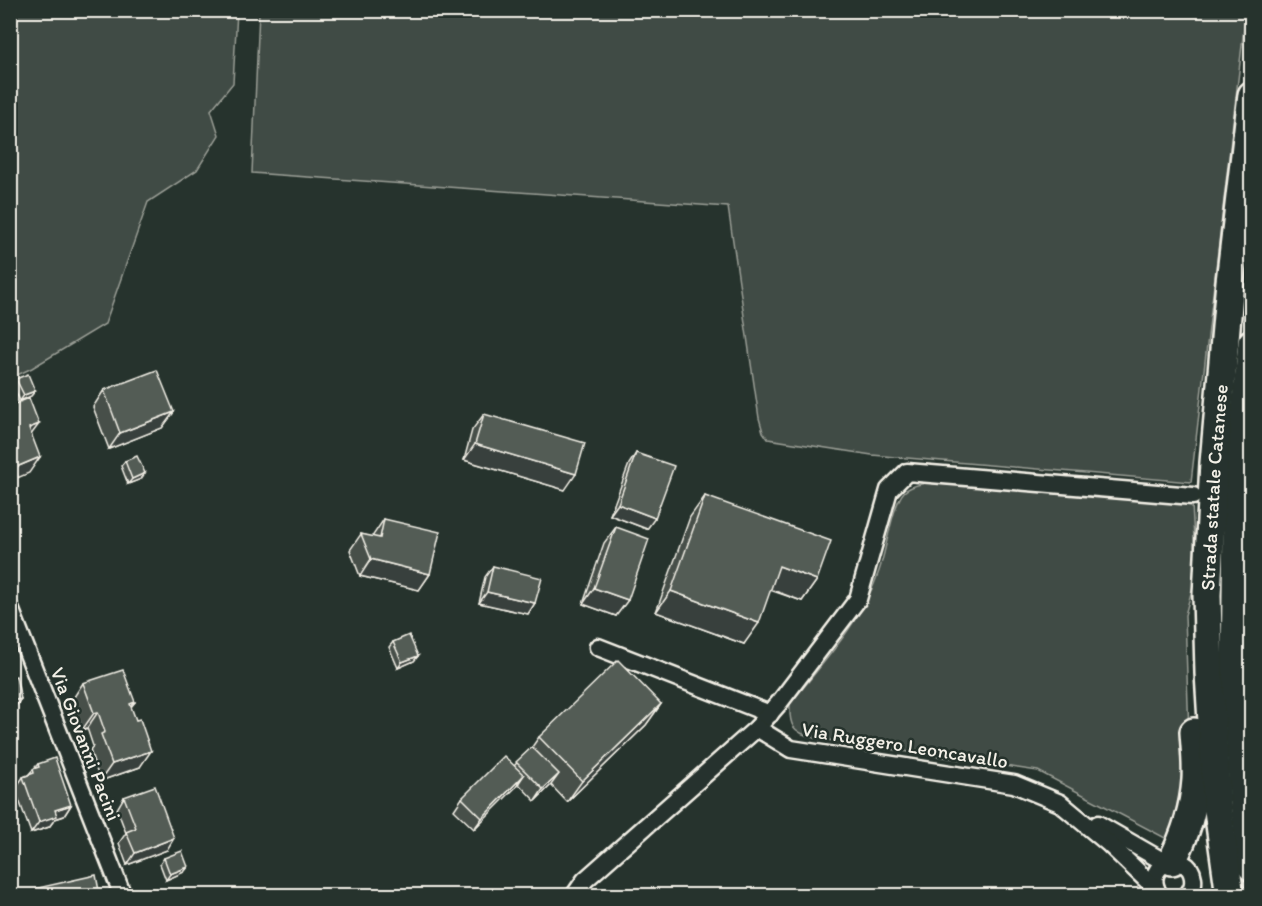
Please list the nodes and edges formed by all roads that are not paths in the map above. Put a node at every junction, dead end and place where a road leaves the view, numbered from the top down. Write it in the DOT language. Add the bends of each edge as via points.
graph roads {
  1 [pos="1251,95"];
  2 [pos="1251,342"];
  3 [pos="1193,496"];
  4 [pos="1207,595"];
  5 [pos="10,608"];
  6 [pos="598,647"];
  7 [pos="770,714"];
  8 [pos="757,728"];
  9 [pos="1060,803"];
  10 [pos="1169,862"];
  11 [pos="1251,867"];
  12 [pos="1229,888"];
  13 [pos="1192,891"];
  14 [pos="1158,892"];
  15 [pos="123,896"];
  16 [pos="574,896"];
  1 -- 4 [label="main road, Strada statale Catanese" via="1212,486"];
  2 -- 11 [label="main road, Strada statale Catanese" via="1238,489 1235,671"];
  3 -- 7 [label="street" via="907,472 889,490 858,599"];
  4 -- 10 [label="main road" via="1191,669 1197,778 1192,810 1179,847"];
  4 -- 12 [label="main road, Strada statale Catanese" via="1217,803"];
  5 -- 15 [label="street, Via Giovanni Pacini"];
  6 -- 7 [label="street"];
  7 -- 8 [label="street"];
  8 -- 9 [label="street, Via Ruggero Leoncavallo" via="791,749 1014,784"];
  8 -- 16 [label="street" via="585,880"];
  9 -- 10 [label="street"];
  9 -- 14 [label="street, Via Ruggero Leoncavallo"];
  10 -- 13 [label="street" via="1179,862 1190,870"];
  10 -- 14 [label="street" via="1156,871 1154,883"];
}
